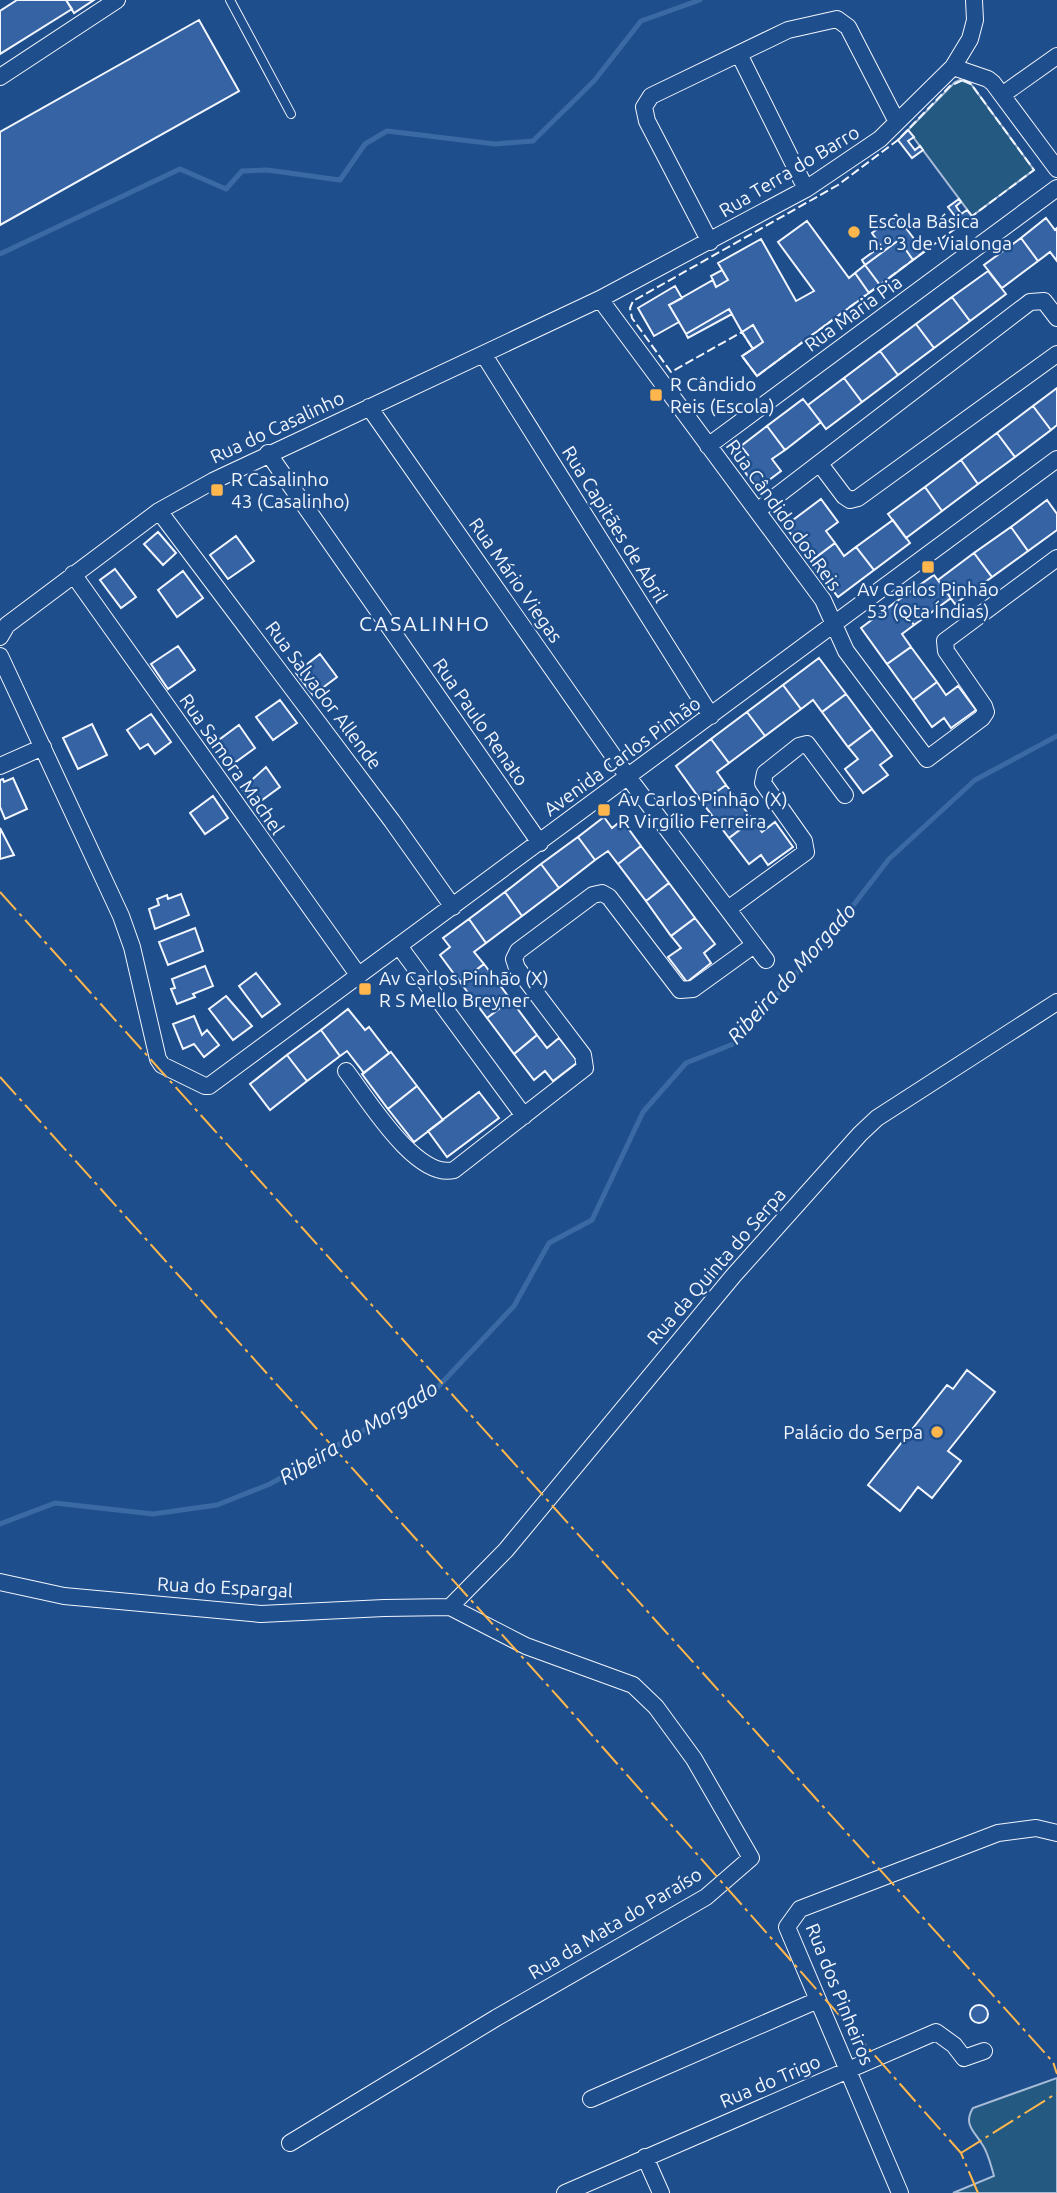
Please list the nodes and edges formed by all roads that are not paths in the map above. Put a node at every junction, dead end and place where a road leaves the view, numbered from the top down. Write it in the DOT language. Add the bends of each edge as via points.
graph roads {
  1 [pos="117,0"];
  2 [pos="230,0"];
  3 [pos="974,0"];
  4 [pos="739,54"];
  5 [pos="1057,56"];
  6 [pos="953,67"];
  7 [pos="0,77"];
  8 [pos="1002,95"];
  9 [pos="291,114"];
  10 [pos="897,122"];
  11 [pos="1057,169"];
  12 [pos="1057,188"];
  13 [pos="806,189"];
  14 [pos="710,242"];
  15 [pos="600,299"];
  16 [pos="1057,318"];
  17 [pos="1057,354"];
  18 [pos="484,355"];
  19 [pos="369,407"];
  20 [pos="708,446"];
  21 [pos="268,453"];
  22 [pos="1057,459"];
  23 [pos="820,464"];
  24 [pos="159,511"];
  25 [pos="757,511"];
  26 [pos="1057,558"];
  27 [pos="73,574"];
  28 [pos="834,625"];
  29 [pos="0,637"];
  30 [pos="0,656"];
  31 [pos="710,716"];
  32 [pos="43,747"];
  33 [pos="0,765"];
  34 [pos="628,777"];
  35 [pos="845,795"];
  36 [pos="540,842"];
  37 [pos="453,907"];
  38 [pos="728,909"];
  39 [pos="754,945"];
  40 [pos="399,946"];
  41 [pos="766,960"];
  42 [pos="359,976"];
  43 [pos="1057,1002"];
  44 [pos="346,1071"];
  45 [pos="524,1116"];
  46 [pos="0,1582"];
  47 [pos="450,1607"];
  48 [pos="1057,1833"];
  49 [pos="818,2000"];
  50 [pos="984,2051"];
  51 [pos="848,2070"];
  52 [pos="591,2099"];
  53 [pos="290,2143"];
  54 [pos="645,2157"];
  55 [pos="565,2193"];
  56 [pos="661,2193"];
  57 [pos="900,2193"];
  1 -- 7 [label="street"];
  2 -- 9 [label="lane"];
  3 -- 6 [label="street, Rua Terra do Barro" via="970,39"];
  4 -- 10 [label="street" via="791,29 841,20"];
  4 -- 13 [label="street"];
  4 -- 14 [label="street" via="651,96 644,107"];
  5 -- 8 [label="street"];
  6 -- 8 [label="street" via="988,79"];
  6 -- 10 [label="street, Rua Terra do Barro"];
  8 -- 11 [label="street"];
  10 -- 13 [label="street, Rua Terra do Barro" via="875,144"];
  12 -- 20 [label="street, Rua Maria Pia"];
  13 -- 14 [label="street, Rua Terra do Barro"];
  14 -- 15 [label="street, Rua Terra do Barro"];
  15 -- 18 [label="street, Rua do Casalinho"];
  15 -- 20 [label="street, Rua Cândido dos Reis"];
  16 -- 23 [label="street" via="1044,301 1030,302"];
  17 -- 23 [label="street" via="858,498 844,496"];
  18 -- 19 [label="street, Rua do Casalinho"];
  18 -- 31 [label="street, Rua Capitães de Abril"];
  19 -- 21 [label="street, Rua do Casalinho"];
  19 -- 34 [label="street, Rua Mário Viegas"];
  20 -- 25 [label="street, Rua Cândido dos Reis"];
  21 -- 24 [label="street, Rua do Casalinho"];
  21 -- 36 [label="street, Rua Paulo Renato"];
  22 -- 28 [label="street, Avenida Carlos Pinhão"];
  23 -- 25 [label="street"];
  24 -- 27 [label="street, Rua do Casalinho"];
  24 -- 37 [label="street, Rua Salvador Allende"];
  25 -- 28 [label="street, Rua Cândido dos Reis" via="823,600"];
  26 -- 28 [label="street, Rua Cândido dos Reis" via="945,641 946,651 986,712 927,760 846,651"];
  27 -- 29 [label="street, Rua do Casalinho" via="7,625"];
  27 -- 42 [label="street, Rua Samora Machel"];
  28 -- 31 [label="street, Avenida Carlos Pinhão"];
  30 -- 32 [label="street"];
  31 -- 34 [label="street, Avenida Carlos Pinhão"];
  32 -- 33 [label="street"];
  32 -- 42 [label="street, Avenida Carlos Pinhão" via="121,916 162,1065 211,1085"];
  34 -- 36 [label="street, Avenida Carlos Pinhão"];
  34 -- 38 [label="street, Rua Mário Viegas"];
  35 -- 38 [label="street" via="807,744 765,774 763,783 804,841 806,852"];
  36 -- 37 [label="street, Avenida Carlos Pinhão"];
  37 -- 40 [label="street, Avenida Carlos Pinhão"];
  38 -- 39 [label="street, Rua Mário Viegas"];
  39 -- 41 [label="street, Rua Mário Viegas"];
  39 -- 45 [label="street" via="693,989 680,990 609,897 593,895 516,955 517,968 586,1064"];
  40 -- 42 [label="street, Avenida Carlos Pinhão"];
  40 -- 45 [label="street"];
  43 -- 47 [label="street, Rua da Quinta do Serpa" via="877,1118 860,1134 734,1275 506,1550"];
  44 -- 45 [label="street" via="404,1146 438,1170 454,1170"];
  46 -- 47 [label="street, Rua do Espargal" via="64,1596 261,1614"];
  47 -- 53 [label="street, Rua da Mata do Paraíso" via="526,1646 633,1685 656,1707 694,1759 751,1858 706,1897"];
  48 -- 49 [label="street, Rua dos Pinheiros" via="1036,1828 998,1833 800,1909 787,1927"];
  49 -- 51 [label="street, Rua dos Pinheiros"];
  49 -- 52 [label="street"];
  50 -- 51 [label="street, Rua do Trigo" via="964,2058 936,2032"];
  51 -- 54 [label="street, Rua do Trigo"];
  51 -- 57 [label="street, Rua dos Pinheiros"];
  54 -- 55 [label="street, Rua do Trigo"];
  54 -- 56 [label="street"];
}
